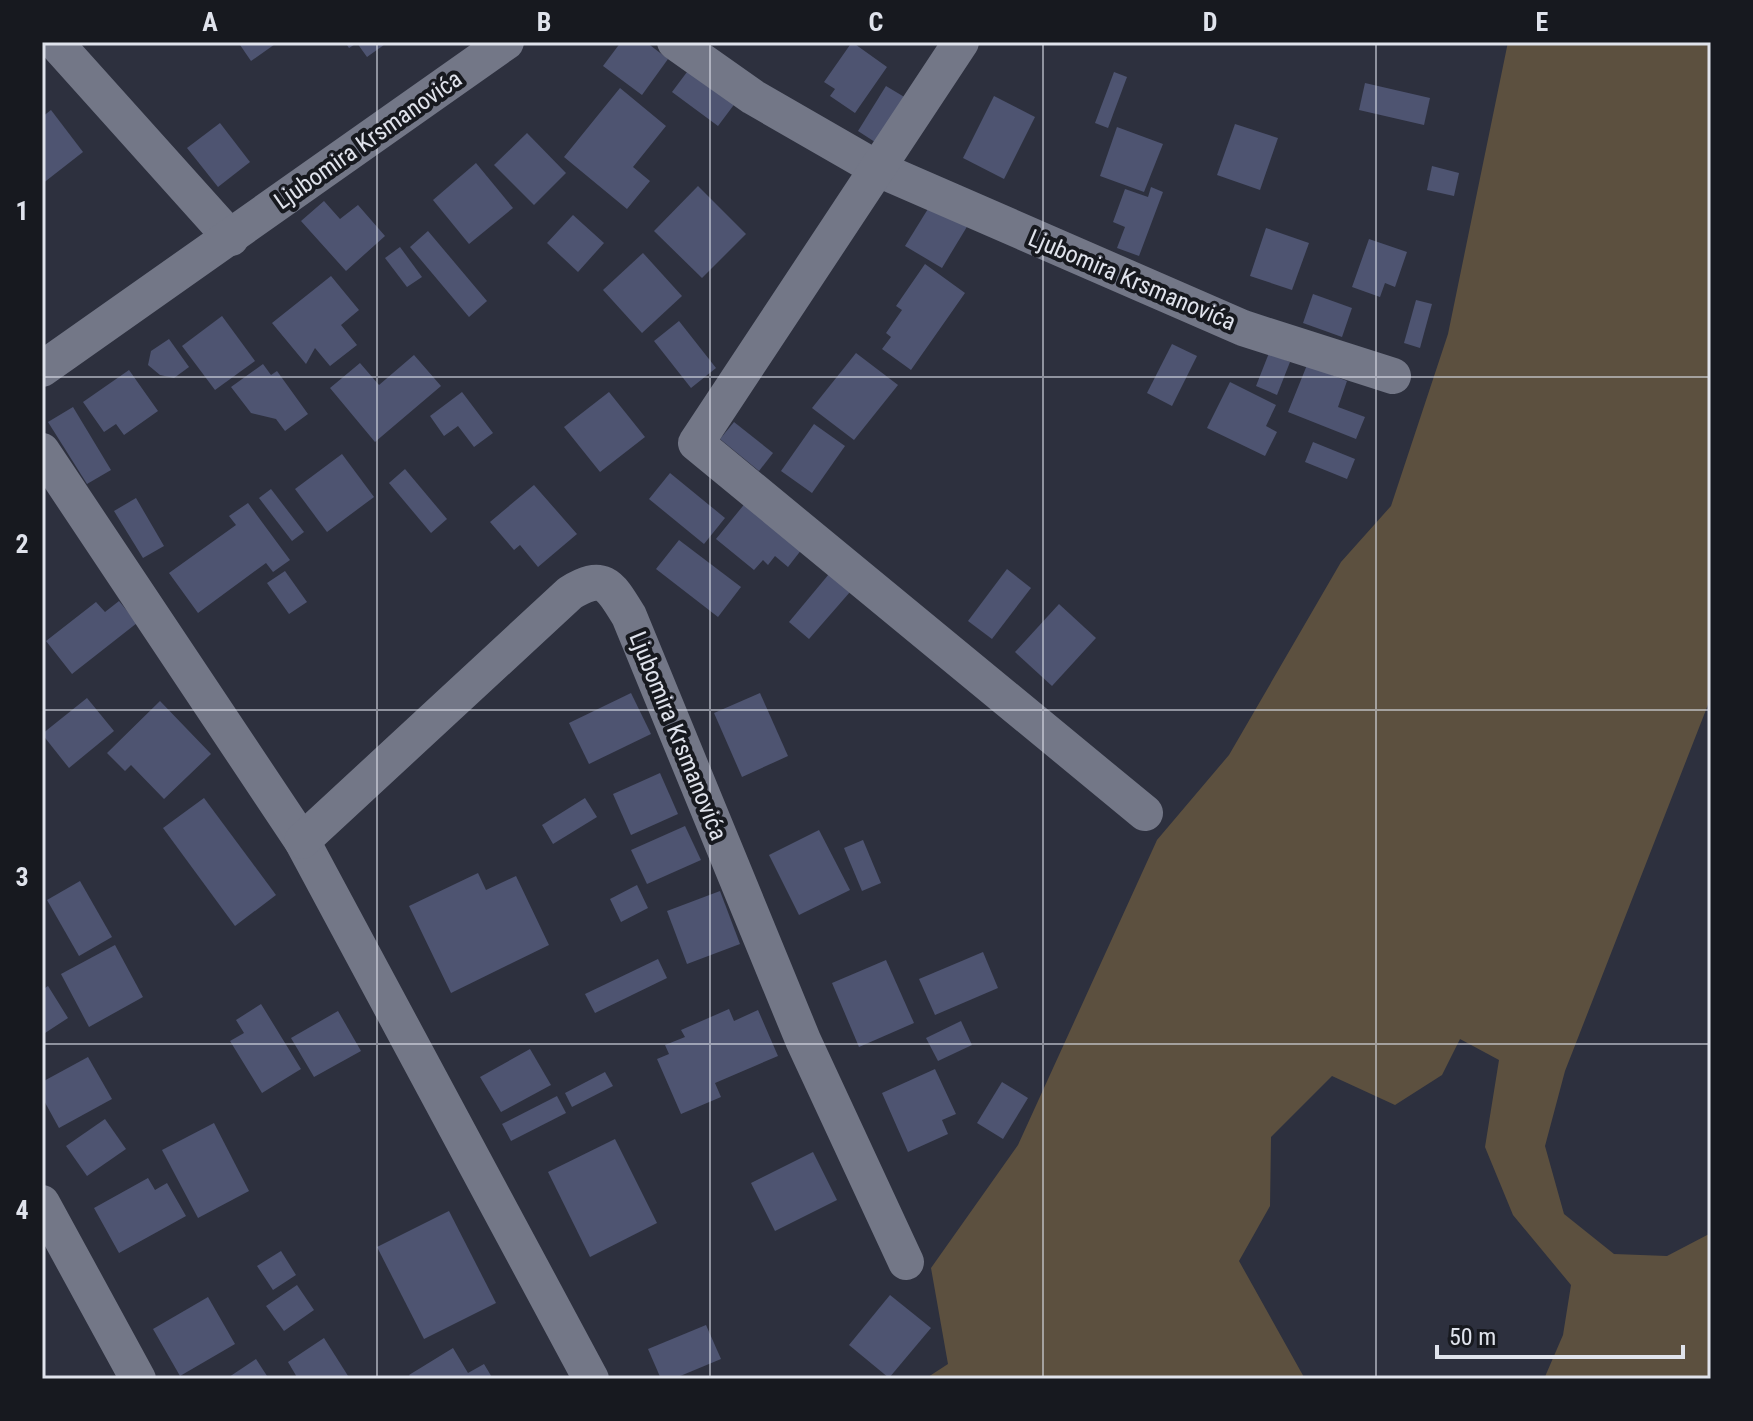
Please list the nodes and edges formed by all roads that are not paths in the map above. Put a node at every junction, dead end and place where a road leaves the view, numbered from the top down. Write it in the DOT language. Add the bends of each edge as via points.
graph roads {
  1 [pos="55,42"];
  2 [pos="506,42"];
  3 [pos="675,42"];
  4 [pos="961,42"];
  5 [pos="878,169"];
  6 [pos="231,238"];
  7 [pos="42,369"];
  8 [pos="1393,376"];
  9 [pos="42,451"];
  10 [pos="1145,813"];
  11 [pos="302,841"];
  12 [pos="42,1203"];
  13 [pos="906,1262"];
  14 [pos="138,1379"];
  15 [pos="591,1379"];
  1 -- 6 [label="street"];
  2 -- 6 [label="street, Ljubomira Krsmanovića"];
  3 -- 5 [label="street, Ljubomira Krsmanovića" via="753,97"];
  4 -- 5 [label="street"];
  5 -- 8 [label="street, Ljubomira Krsmanovića" via="1243,328"];
  5 -- 10 [label="street" via="696,443"];
  6 -- 7 [label="street, Ljubomira Krsmanovića"];
  9 -- 11 [label="street"];
  11 -- 13 [label="street, Ljubomira Krsmanovića" via="570,593 587,582 609,586 629,616 803,1040"];
  11 -- 15 [label="street"];
  12 -- 14 [label="street"];
}
